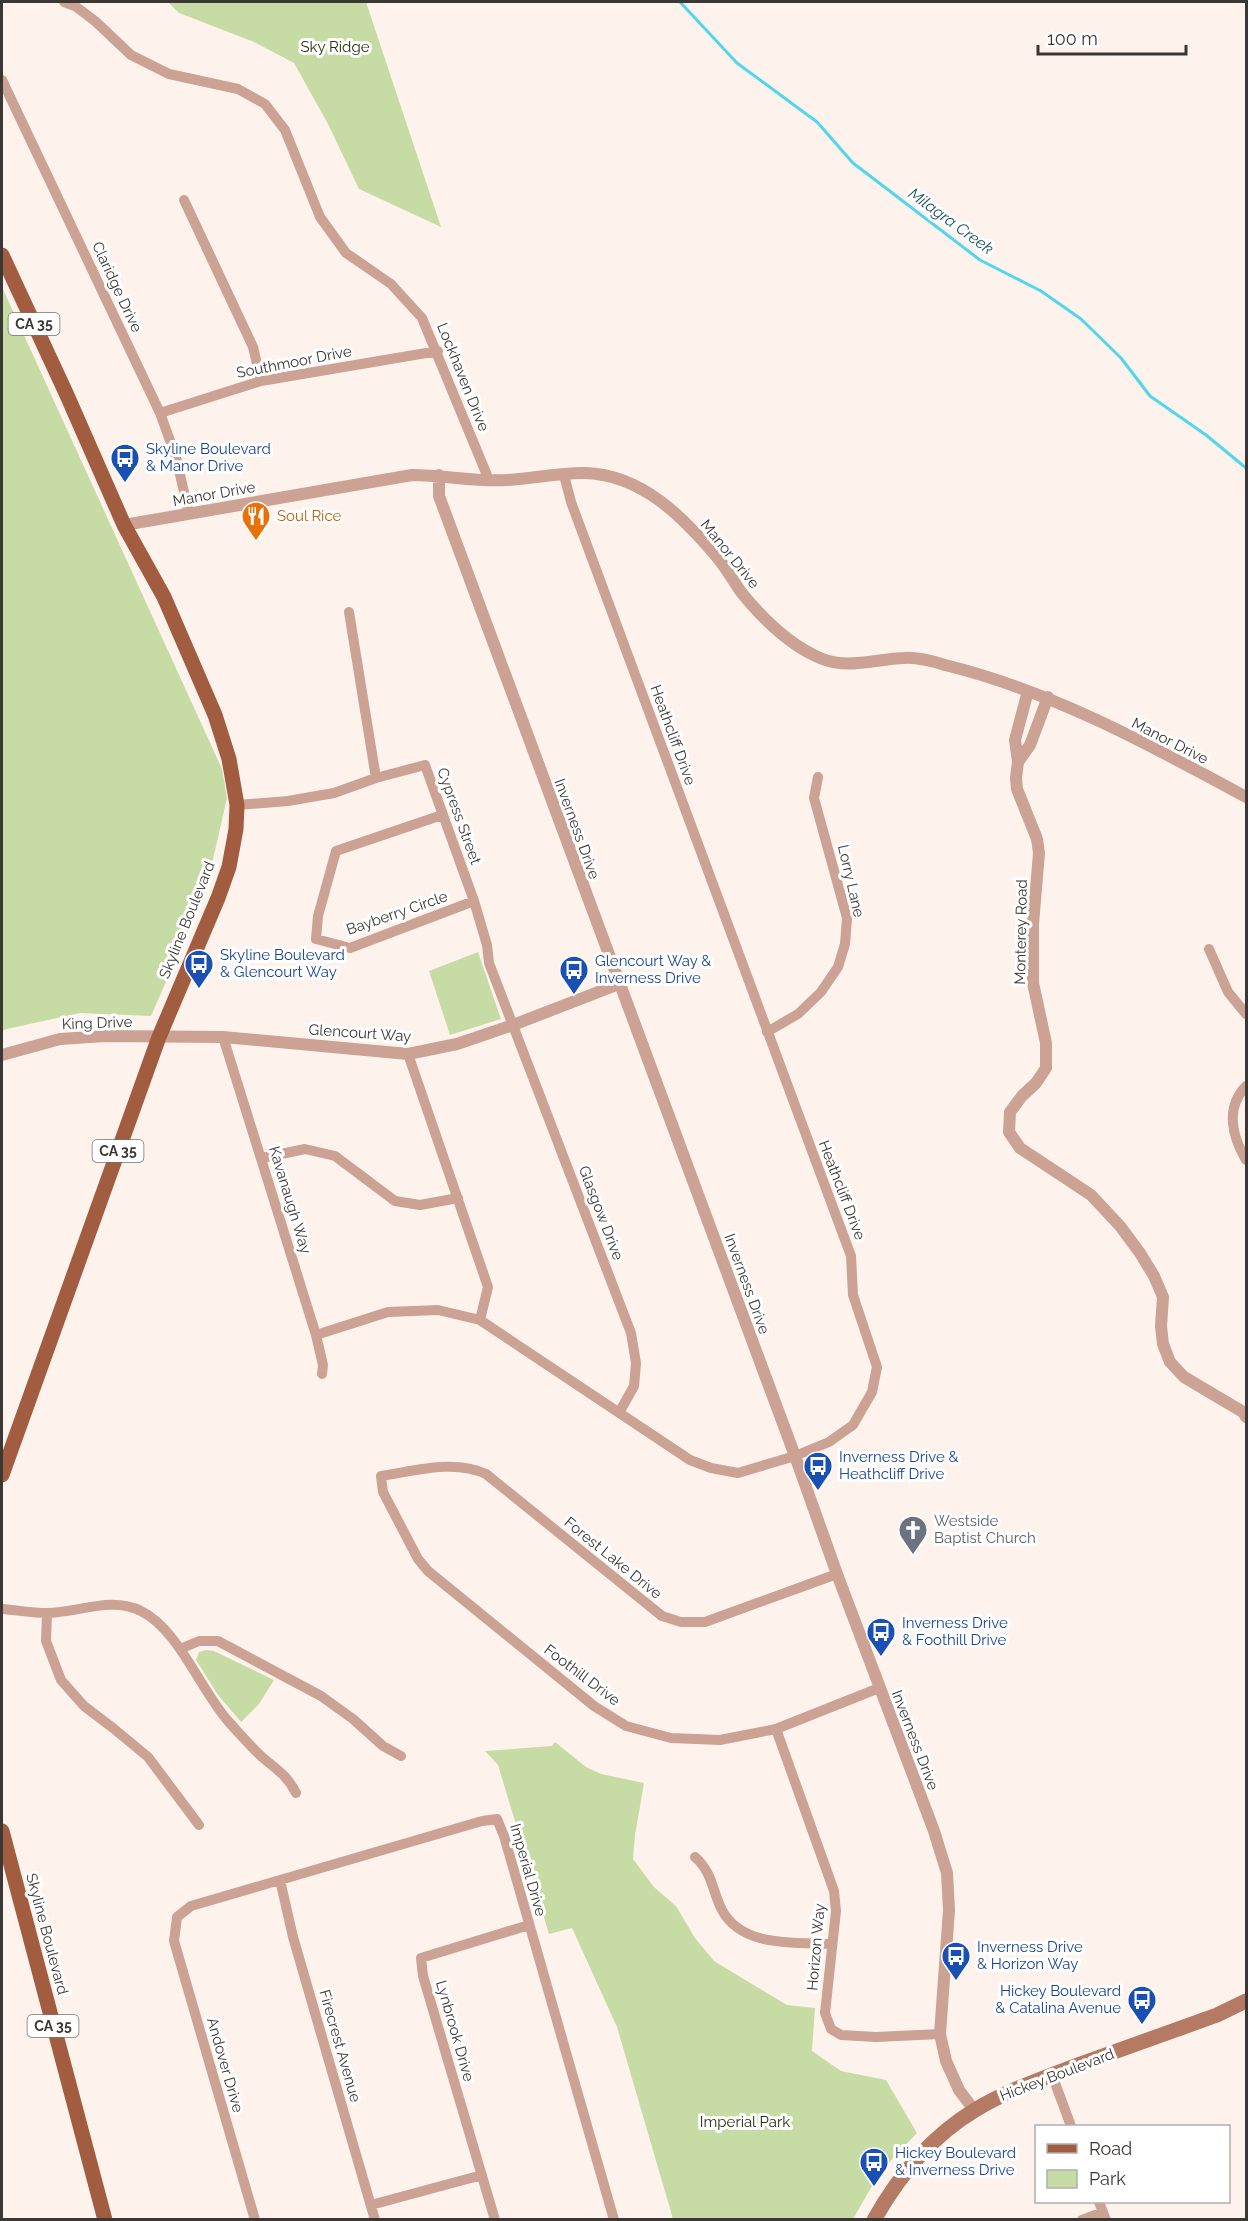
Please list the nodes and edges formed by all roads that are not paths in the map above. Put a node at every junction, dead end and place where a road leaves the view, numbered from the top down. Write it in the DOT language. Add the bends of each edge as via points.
graph roads {
  1 [pos="64,2"];
  2 [pos="2,80"];
  3 [pos="184,200"];
  4 [pos="2,255"];
  5 [pos="438,351"];
  6 [pos="261,381"];
  7 [pos="160,413"];
  8 [pos="439,475"];
  9 [pos="564,475"];
  10 [pos="489,480"];
  11 [pos="189,514"];
  12 [pos="124,525"];
  13 [pos="349,612"];
  14 [pos="1028,691"];
  15 [pos="1047,697"];
  16 [pos="1018,762"];
  17 [pos="818,777"];
  18 [pos="376,778"];
  19 [pos="1246,797"];
  20 [pos="237,805"];
  21 [pos="442,815"];
  22 [pos="474,901"];
  23 [pos="1209,949"];
  24 [pos="619,984"];
  25 [pos="1246,1014"];
  26 [pos="513,1025"];
  27 [pos="767,1032"];
  28 [pos="159,1036"];
  29 [pos="223,1037"];
  30 [pos="408,1054"];
  31 [pos="2,1055"];
  32 [pos="1246,1086"];
  33 [pos="262,1158"];
  34 [pos="1246,1160"];
  35 [pos="458,1198"];
  36 [pos="480,1320"];
  37 [pos="316,1335"];
  38 [pos="322,1374"];
  39 [pos="619,1413"];
  40 [pos="1246,1417"];
  41 [pos="795,1456"];
  42 [pos="2,1475"];
  43 [pos="381,1476"];
  44 [pos="837,1574"];
  45 [pos="2,1609"];
  46 [pos="47,1613"];
  47 [pos="180,1649"];
  48 [pos="879,1688"];
  49 [pos="776,1729"];
  50 [pos="401,1756"];
  51 [pos="296,1793"];
  52 [pos="199,1825"];
  53 [pos="2,1831"];
  54 [pos="695,1857"];
  55 [pos="280,1880"];
  56 [pos="177,1917"];
  57 [pos="529,1925"];
  58 [pos="832,1944"];
  59 [pos="1246,2001"];
  60 [pos="940,2034"];
  61 [pos="1052,2075"];
  62 [pos="974,2110"];
  63 [pos="1070,2125"];
  64 [pos="482,2175"];
  65 [pos="371,2205"];
  66 [pos="1102,2211"];
  67 [pos="105,2220"];
  68 [pos="255,2220"];
  69 [pos="375,2220"];
  70 [pos="495,2220"];
  71 [pos="614,2220"];
  72 [pos="874,2220"];
  73 [pos="1082,2220"];
  1 -- 5 [label="street, Lockhaven Drive" via="95,21 131,55 169,74 238,89 265,104 285,130 320,217 346,253 391,284 422,318"];
  2 -- 7 [label="street, Claridge Drive"];
  3 -- 6 [label="street" via="253,346"];
  4 -- 12 [label="main road, Skyline Boulevard / CA 35"];
  5 -- 6 [label="street, Southmoor Drive"];
  5 -- 10 [label="street, Lockhaven Drive"];
  6 -- 7 [label="street, Southmoor Drive"];
  7 -- 11 [label="street, Claridge Drive" via="176,457"];
  8 -- 10 [label="street, Manor Drive"];
  8 -- 11 [label="street, Manor Drive" via="412,476"];
  8 -- 24 [label="street, Inverness Drive" via="439,496"];
  9 -- 10 [label="street, Manor Drive"];
  9 -- 14 [label="street, Manor Drive" via="602,474 647,492 691,528 763,615 794,643 822,659 849,664 907,658 927,660"];
  9 -- 27 [label="street, Heathcliff Drive"];
  11 -- 12 [label="street, Manor Drive"];
  12 -- 20 [label="main road, Skyline Boulevard / CA 35" via="164,597 215,715 229,759"];
  13 -- 18 [label="street"];
  14 -- 15 [label="street, Manor Drive"];
  14 -- 16 [label="street, Monterey Road" via="1016,740"];
  15 -- 16 [label="street" via="1030,745"];
  15 -- 19 [label="street, Manor Drive"];
  16 -- 40 [label="street, Monterey Road" via="1017,789 1039,853 1033,983 1046,1043 1046,1068 1010,1112 1009,1132 1020,1148 1091,1195 1120,1226 1154,1276 1163,1297 1162,1335 1170,1362 1184,1377"];
  17 -- 27 [label="street, Lorry Lane" via="814,798 848,918 845,944 838,966 821,992 798,1014"];
  18 -- 20 [label="street, Cypress Street" via="334,793"];
  18 -- 21 [label="street, Cypress Street" via="425,765"];
  20 -- 28 [label="main road, Skyline Boulevard / CA 35" via="229,867"];
  21 -- 22 [label="street, Cypress Street"];
  21 -- 22 [label="street, Bayberry Circle" via="336,851 318,916 316,939 350,948"];
  22 -- 26 [label="street, Cypress Street" via="489,963"];
  23 -- 25 [label="street" via="1228,992"];
  24 -- 26 [label="street, Glencourt Way"];
  24 -- 41 [label="street, Inverness Drive"];
  26 -- 30 [label="street, Glencourt Way" via="457,1044"];
  26 -- 39 [label="street, Glasgow Drive" via="631,1333 636,1363 634,1386"];
  27 -- 41 [label="street, Heathcliff Drive" via="851,1256 854,1295 877,1367 872,1392 853,1425 829,1442"];
  28 -- 29 [label="street, Glencourt Way"];
  28 -- 31 [label="street, King Drive" via="60,1039"];
  28 -- 42 [label="main road, Skyline Boulevard / CA 35"];
  29 -- 30 [label="street, Glencourt Way"];
  29 -- 33 [label="street, Kavanaugh Way"];
  30 -- 35 [label="street"];
  32 -- 34 [label="street" via="1232,1113 1234,1135"];
  33 -- 35 [label="street" via="305,1149 334,1156 395,1201 420,1205"];
  33 -- 37 [label="street, Kavanaugh Way"];
  35 -- 36 [label="street" via="488,1287"];
  36 -- 37 [label="street, Heathcliff Drive" via="438,1310 388,1312"];
  36 -- 39 [label="street, Heathcliff Drive"];
  37 -- 38 [label="street, Kavanaugh Way"];
  39 -- 41 [label="street, Heathcliff Drive" via="690,1460 711,1468 738,1473"];
  41 -- 44 [label="street, Inverness Drive"];
  43 -- 44 [label="street, Forest Lake Drive" via="456,1466 486,1474 662,1616 681,1622 705,1622"];
  43 -- 49 [label="street, Foothill Drive" via="383,1492 428,1571 594,1706 626,1726 671,1738 720,1740"];
  44 -- 48 [label="street, Inverness Drive"];
  45 -- 46 [label="street"];
  46 -- 47 [label="street" via="97,1605 140,1610 161,1625"];
  46 -- 52 [label="street" via="46,1641 61,1680 84,1706 148,1757"];
  47 -- 50 [label="street" via="199,1641 218,1641 321,1696"];
  47 -- 51 [label="street" via="226,1719 290,1781"];
  48 -- 49 [label="street, Foothill Drive"];
  48 -- 60 [label="street, Inverness Drive" via="947,1874 949,1910"];
  49 -- 58 [label="street, Horizon Way" via="834,1891"];
  53 -- 67 [label="main road, Skyline Boulevard / CA 35"];
  54 -- 58 [label="street" via="705,1867 722,1911 734,1926 757,1938"];
  55 -- 56 [label="street, Imperial Drive" via="191,1906"];
  55 -- 57 [label="street, Imperial Drive" via="497,1819"];
  55 -- 65 [label="street, Firecrest Avenue"];
  56 -- 68 [label="street, Andover Drive" via="174,1941"];
  57 -- 64 [label="street, Lynbrook Drive" via="421,1958"];
  57 -- 71 [label="street, Imperial Drive"];
  58 -- 60 [label="street, Horizon Way" via="825,2013 831,2029 842,2035 876,2037"];
  59 -- 61 [label="main road, Hickey Boulevard"];
  60 -- 62 [label="street, Inverness Drive" via="946,2061"];
  61 -- 62 [label="main road, Hickey Boulevard"];
  61 -- 63 [label="street"];
  62 -- 72 [label="main road, Hickey Boulevard" via="915,2161"];
  64 -- 65 [label="street"];
  64 -- 70 [label="street, Lynbrook Drive"];
  65 -- 69 [label="street, Firecrest Avenue"];
  66 -- 73 [label="street"];
}
